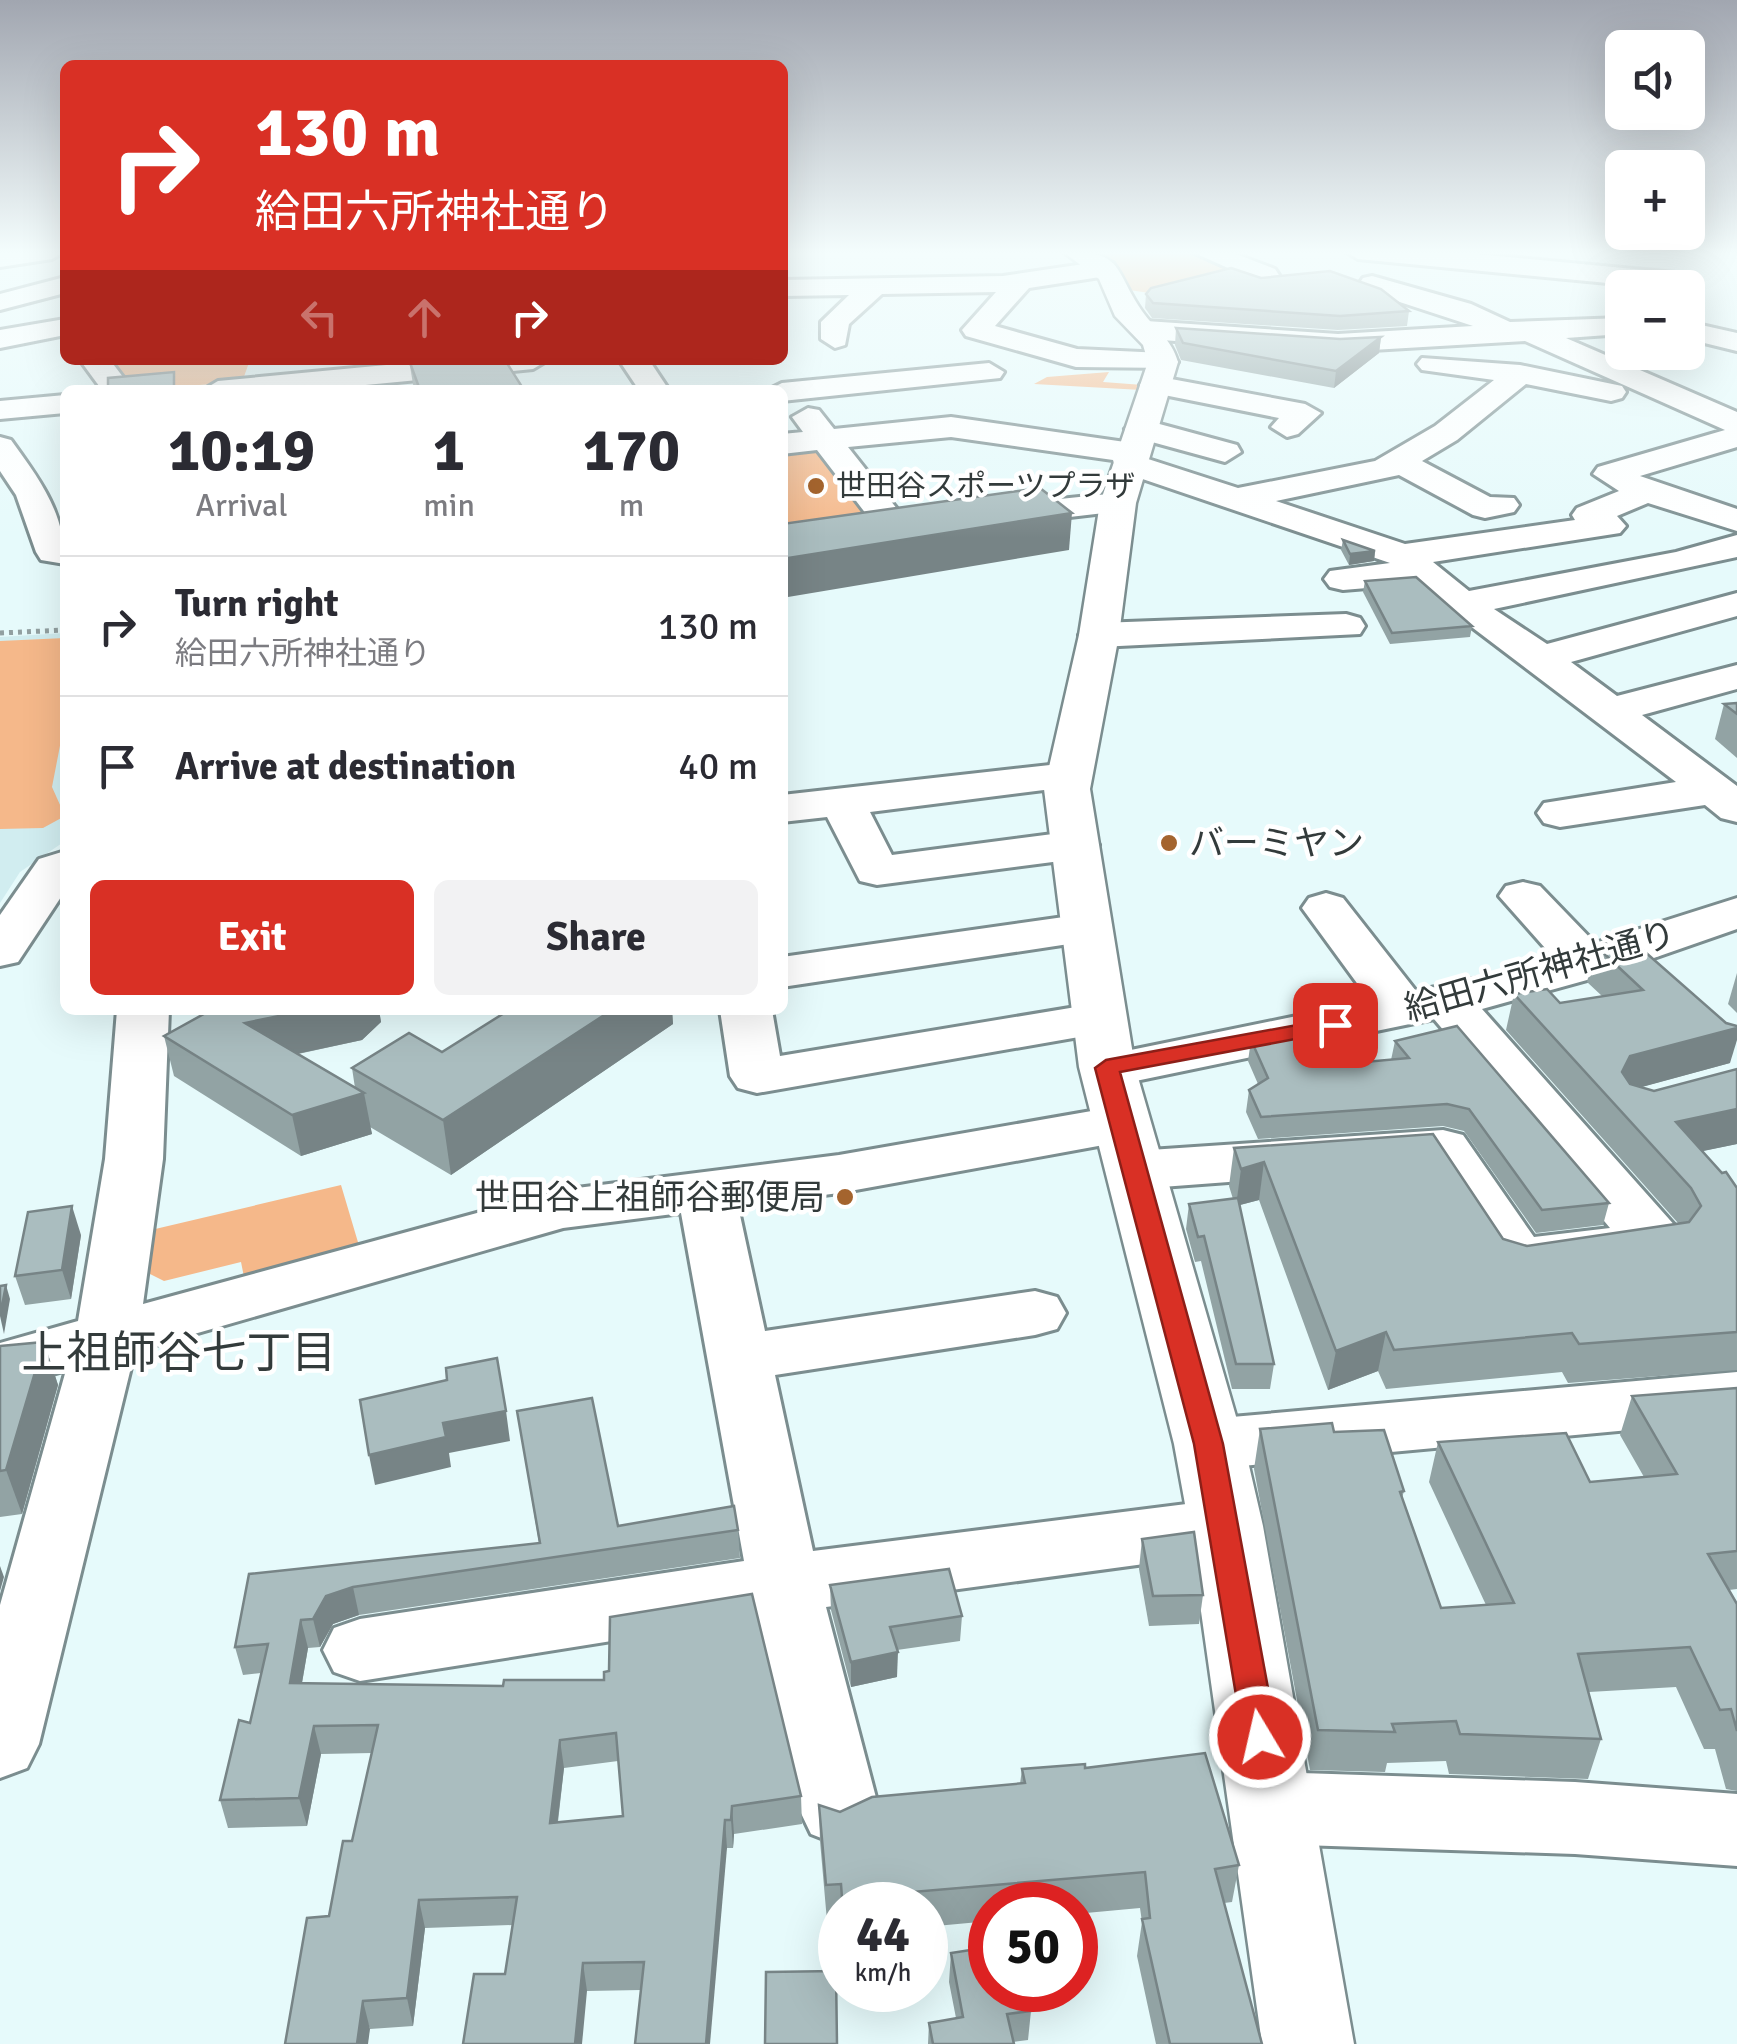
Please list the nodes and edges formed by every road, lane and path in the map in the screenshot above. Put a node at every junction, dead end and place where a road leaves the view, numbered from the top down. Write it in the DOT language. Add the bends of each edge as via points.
graph roads {
  1 [pos="1035,346"];
  2 [pos="1133,346"];
  3 [pos="1304,346"];
  4 [pos="1327,346"];
  5 [pos="1560,346"];
  6 [pos="99,365"];
  7 [pos="460,365"];
  8 [pos="988,372"];
  9 [pos="1520,374"];
  10 [pos="255,379"];
  11 [pos="114,385"];
  12 [pos="788,392"];
  13 [pos="788,394"];
  14 [pos="1670,398"];
  15 [pos="60,404"];
  16 [pos="0,410"];
  17 [pos="1140,418"];
  18 [pos="1734,424"];
  19 [pos="1287,427"];
  20 [pos="825,440"];
  21 [pos="788,443"];
  22 [pos="1225,452"];
  23 [pos="1398,461"];
  24 [pos="1364,473"];
  25 [pos="16,474"];
  26 [pos="1648,492"];
  27 [pos="1737,498"];
  28 [pos="1502,505"];
  29 [pos="1704,508"];
  30 [pos="1426,510"];
  31 [pos="1234,515"];
  32 [pos="1737,520"];
  33 [pos="895,528"];
  34 [pos="858,534"];
  35 [pos="42,542"];
  36 [pos="1737,546"];
  37 [pos="1413,564"];
  38 [pos="1343,579"];
  39 [pos="1461,604"];
  40 [pos="1737,604"];
  41 [pos="1346,626"];
  42 [pos="60,630"];
  43 [pos="0,634"];
  44 [pos="1099,635"];
  45 [pos="1540,658"];
  46 [pos="1737,677"];
  47 [pos="1611,710"];
  48 [pos="1068,776"];
  49 [pos="1726,799"];
  50 [pos="842,802"];
  51 [pos="788,809"];
  52 [pos="1560,814"];
  53 [pos="1076,845"];
  54 [pos="60,867"];
  55 [pos="1523,896"];
  56 [pos="1326,908"];
  57 [pos="1737,913"];
  58 [pos="1086,929"];
  59 [pos="0,950"];
  60 [pos="1608,957"];
  61 [pos="788,971"];
  62 [pos="1670,986"];
  63 [pos="1426,1006"];
  64 [pos="143,1015"];
  65 [pos="747,1015"];
  66 [pos="1115,1095"];
  67 [pos="706,1191"];
  68 [pos="1035,1314"];
  69 [pos="107,1336"];
  70 [pos="739,1358"];
  71 [pos="0,1366"];
  72 [pos="1737,1396"];
  73 [pos="1209,1444"];
  74 [pos="1226,1526"];
  75 [pos="784,1584"];
  76 [pos="360,1650"];
  77 [pos="0,1744"];
  78 [pos="1271,1808"];
  79 [pos="838,1809"];
  80 [pos="1737,1830"];
  81 [pos="1308,2044"];
  1 -- 17 [label="street" via="1076,358"];
  2 -- 17 [label="main road"];
  3 -- 17 [label="street"];
  4 -- 9 [label="street"];
  5 -- 14 [label="street"];
  6 -- 11 [label="street"];
  7 -- 10 [label="street"];
  8 -- 12 [label="street"];
  9 -- 14 [label="street" via="1649,400"];
  9 -- 23 [label="street" via="1446,433"];
  13 -- 20 [label="street"];
  14 -- 18 [label="street"];
  15 -- 16 [label="street"];
  17 -- 19 [label="street" via="1305,414"];
  17 -- 20 [label="street"];
  17 -- 22 [label="street"];
  17 -- 31 [label="street"];
  17 -- 33 [label="street" via="944,522"];
  17 -- 44 [label="main road"];
  18 -- 26 [label="street" via="1610,474"];
  20 -- 21 [label="street"];
  20 -- 33 [label="street"];
  23 -- 24 [label="street"];
  23 -- 28 [label="street" via="1485,508"];
  24 -- 30 [label="street"];
  24 -- 31 [label="street"];
  25 -- 35 [label="street"];
  26 -- 29 [label="street"];
  26 -- 37 [label="street" via="1589,516 1608,526"];
  27 -- 29 [label="street"];
  29 -- 32 [label="street"];
  31 -- 37 [label="street"];
  33 -- 34 [label="street"];
  36 -- 39 [label="street"];
  37 -- 38 [label="street"];
  37 -- 39 [label="street"];
  39 -- 45 [label="street"];
  40 -- 45 [label="street"];
  41 -- 44 [label="street"];
  42 -- 43 [label="path"];
  44 -- 48 [label="main road"];
  45 -- 47 [label="street"];
  46 -- 47 [label="street"];
  47 -- 49 [label="street"];
  48 -- 50 [label="street"];
  48 -- 53 [label="main road"];
  49 -- 52 [label="street"];
  50 -- 51 [label="street"];
  50 -- 53 [label="street" via="877,871"];
  53 -- 58 [label="main road"];
  54 -- 59 [label="street"];
  55 -- 60 [label="street"];
  56 -- 63 [label="street"];
  57 -- 60 [label="street, 給田六所神社通り"];
  58 -- 61 [label="street"];
  58 -- 66 [label="main road"];
  60 -- 62 [label="street"];
  60 -- 63 [label="street, 給田六所神社通り"];
  63 -- 66 [label="street, 給田六所神社通り" via="1126,1067"];
  63 -- 66 [label="street" via="1656,1242 1518,1260 1443,1148"];
  64 -- 69 [label="street" via="134,1159"];
  65 -- 66 [label="street" via="757,1076"];
  66 -- 67 [label="street, 給田六所神社通り" via="838,1174"];
  66 -- 73 [label="main road"];
  67 -- 69 [label="street, 給田六所神社通り" via="561,1209"];
  67 -- 70 [label="street"];
  68 -- 70 [label="street"];
  69 -- 71 [label="street, 給田六所神社通り"];
  69 -- 77 [label="street"];
  70 -- 75 [label="street"];
  72 -- 73 [label="street"];
  73 -- 74 [label="main road"];
  74 -- 75 [label="street"];
  74 -- 78 [label="main road"];
  75 -- 76 [label="street"];
  75 -- 79 [label="street"];
  78 -- 80 [label="street"];
  78 -- 81 [label="main road"];
}
